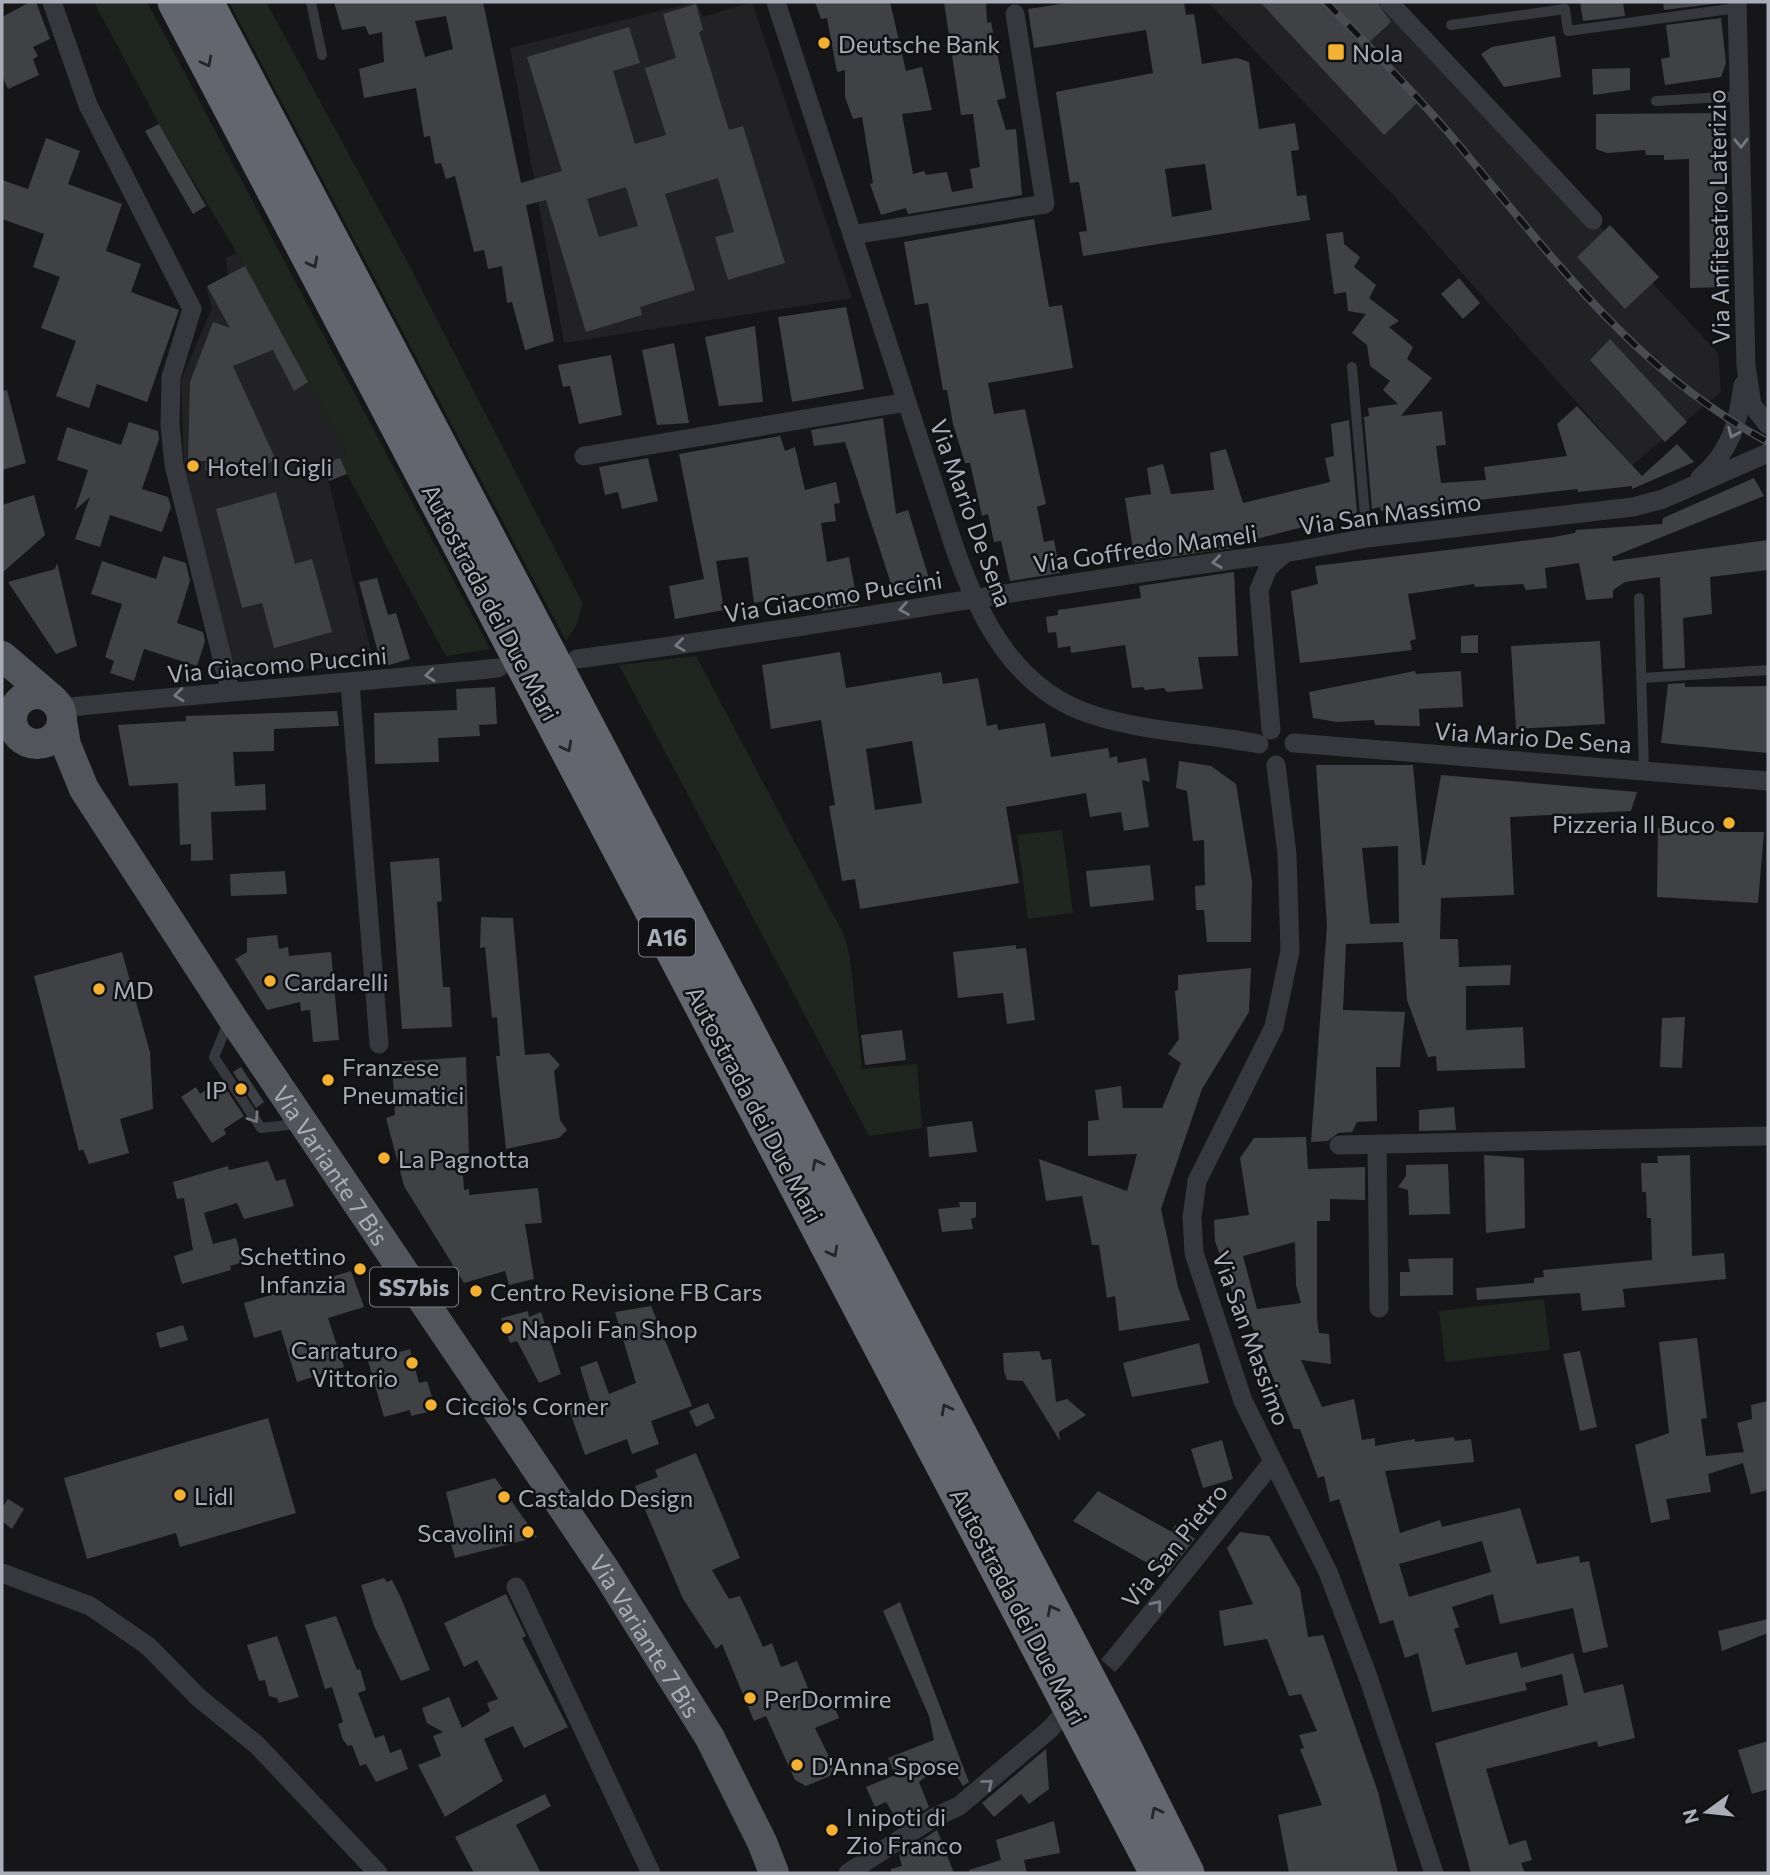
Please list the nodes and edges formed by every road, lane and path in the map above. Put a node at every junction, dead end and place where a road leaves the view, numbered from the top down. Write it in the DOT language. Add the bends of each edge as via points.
graph roads {
  1 [pos="52,2"];
  2 [pos="175,2"];
  3 [pos="206,2"];
  4 [pos="311,2"];
  5 [pos="776,2"];
  6 [pos="1389,2"];
  7 [pos="1737,5"];
  8 [pos="1015,14"];
  9 [pos="1451,25"];
  10 [pos="322,55"];
  11 [pos="1740,96"];
  12 [pos="1656,101"];
  13 [pos="1593,220"];
  14 [pos="852,235"];
  15 [pos="1746,366"];
  16 [pos="1352,367"];
  17 [pos="907,402"];
  18 [pos="1768,425"];
  19 [pos="1768,453"];
  20 [pos="584,456"];
  21 [pos="1685,490"];
  22 [pos="1367,538"];
  23 [pos="1284,553"];
  24 [pos="972,598"];
  25 [pos="1639,598"];
  26 [pos="2,656"];
  27 [pos="577,659"];
  28 [pos="498,668"];
  29 [pos="1768,670"];
  30 [pos="2,677"];
  31 [pos="1642,678"];
  32 [pos="350,684"];
  33 [pos="230,690"];
  34 [pos="58,709"];
  35 [pos="8,717"];
  36 [pos="1265,737"];
  37 [pos="29,743"];
  38 [pos="1294,743"];
  39 [pos="1276,765"];
  40 [pos="1644,771"];
  41 [pos="1768,781"];
  42 [pos="84,789"];
  43 [pos="379,1044"];
  44 [pos="1768,1136"];
  45 [pos="1377,1144"];
  46 [pos="1339,1145"];
  47 [pos="1379,1308"];
  48 [pos="1272,1462"];
  49 [pos="2,1573"];
  50 [pos="516,1587"];
  51 [pos="1115,1658"];
  52 [pos="1049,1730"];
  53 [pos="736,1789"];
  54 [pos="378,1873"];
  55 [pos="651,1873"];
  56 [pos="751,1873"];
  57 [pos="774,1873"];
  58 [pos="848,1873"];
  59 [pos="1157,1873"];
  60 [pos="1187,1873"];
  61 [pos="1434,1873"];
  1 -- 33 [label="street" via="88,105 192,309 171,377 173,452"];
  2 -- 59 [label="highway, Autostrada dei Due Mari / A16, one-way"];
  60 -- 3 [label="highway, Autostrada dei Due Mari / A16, one-way"];
  4 -- 10 [label="lane"];
  5 -- 14 [label="street, Via Mario De Sena"];
  6 -- 13 [label="street"];
  7 -- 9 [label="lane" via="1568,31 1564,9"];
  7 -- 11 [label="street, Via Anfiteatro Laterizio"];
  8 -- 14 [label="street" via="1045,204"];
  11 -- 12 [label="lane"];
  11 -- 15 [label="street, Via Anfiteatro Laterizio, one-way"];
  14 -- 17 [label="street, Via Mario De Sena"];
  15 -- 18 [label="street, Via Anfiteatro Laterizio" via="1752,405"];
  15 -- 21 [label="street, one-way" via="1730,442 1716,464"];
  16 -- 22 [label="lane"];
  17 -- 20 [label="street, Via Mario De Sena"];
  17 -- 24 [label="street, Via Mario De Sena"];
  19 -- 21 [label="street, Via San Massimo"];
  21 -- 22 [label="street, Via San Massimo" via="1633,507"];
  22 -- 23 [label="street, Via San Massimo"];
  23 -- 24 [label="street, Via Goffredo Mameli, one-way"];
  23 -- 36 [label="street, Via San Massimo" via="1268,568 1259,590"];
  24 -- 27 [label="street, Via Giacomo Puccini, one-way"];
  24 -- 36 [label="street, Via Mario De Sena" via="996,640 1023,672 1088,713 1128,723"];
  25 -- 31 [label="lane"];
  26 -- 34 [label="main road"];
  28 -- 32 [label="street, Via Giacomo Puccini, one-way"];
  29 -- 31 [label="lane"];
  30 -- 35 [label="main road, SS7bis"];
  31 -- 40 [label="lane"];
  32 -- 33 [label="street, Via Giacomo Puccini"];
  32 -- 43 [label="street"];
  33 -- 34 [label="street, Via Giacomo Puccini, one-way"];
  34 -- 35 [label="main road" via="31,694 19,701"];
  34 -- 37 [label="main road" via="51,740"];
  34 -- 42 [label="main road, Via Variante 7 Bis / SS7bis" via="66,745"];
  35 -- 37 [label="main road, SS7bis" via="16,734"];
  36 -- 38 [label="street" via="1286,731"];
  36 -- 39 [label="street" via="1261,756"];
  37 -- 42 [label="main road, Via Variante 7 Bis / SS7bis" via="50,756"];
  38 -- 39 [label="street" via="1288,761"];
  38 -- 40 [label="street, Via Mario De Sena"];
  39 -- 48 [label="street, Via San Massimo" via="1291,908 1283,991 1274,1027 1197,1181 1192,1217 1198,1265 1243,1401"];
  40 -- 41 [label="street, Via Mario De Sena"];
  42 -- 53 [label="main road, Via Variante 7 Bis / SS7bis" via="303,1124 605,1570 710,1738"];
  44 -- 45 [label="street"];
  45 -- 46 [label="street"];
  45 -- 47 [label="street"];
  51 -- 48 [label="street, Via San Pietro, one-way"];
  48 -- 61 [label="street, Via San Massimo" via="1328,1572"];
  49 -- 54 [label="street" via="90,1606 148,1646 199,1698 257,1745"];
  50 -- 55 [label="street"];
  58 -- 52 [label="street, one-way" via="959,1806"];
  53 -- 56 [label="main road, Via Variante 7 Bis / SS7bis"];
  53 -- 57 [label="main road, Via Variante 7 Bis / SS7bis"];
}
